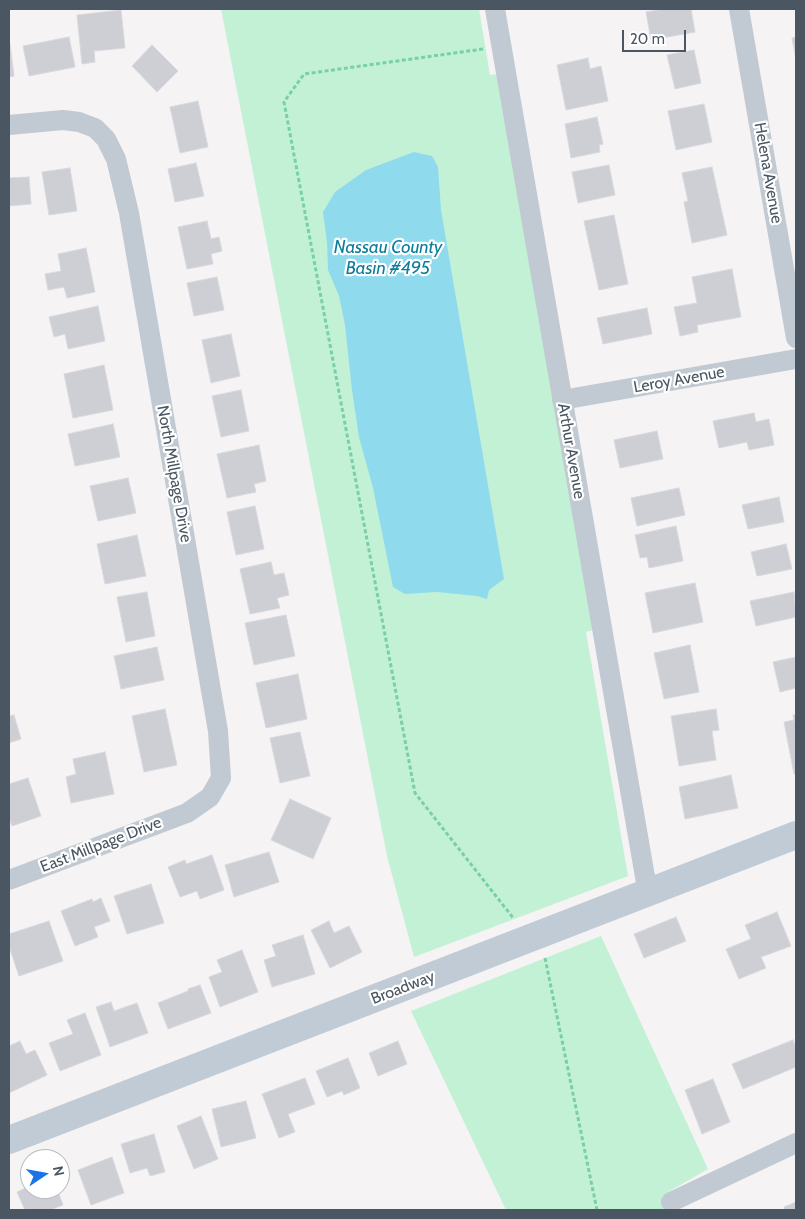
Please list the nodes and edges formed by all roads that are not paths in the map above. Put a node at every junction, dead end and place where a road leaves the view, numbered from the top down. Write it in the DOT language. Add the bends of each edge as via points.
graph roads {
  1 [pos="495,9"];
  2 [pos="739,9"];
  3 [pos="9,126"];
  4 [pos="796,338"];
  5 [pos="796,360"];
  6 [pos="562,400"];
  7 [pos="193,809"];
  8 [pos="796,835"];
  9 [pos="9,880"];
  10 [pos="648,894"];
  11 [pos="9,1140"];
  12 [pos="796,1143"];
  13 [pos="671,1202"];
  1 -- 6 [label="street, Arthur Avenue"];
  2 -- 4 [label="street, Helena Avenue"];
  3 -- 7 [label="street, North Millpage Drive" via="63,120 79,122 95,128 106,139 116,159 129,213 218,732 222,778 210,797"];
  5 -- 6 [label="street, Leroy Avenue"];
  6 -- 10 [label="street, Arthur Avenue"];
  7 -- 9 [label="street, East Millpage Drive"];
  8 -- 10 [label="main road, Broadway"];
  10 -- 11 [label="main road, Broadway"];
  12 -- 13 [label="street"];
}
